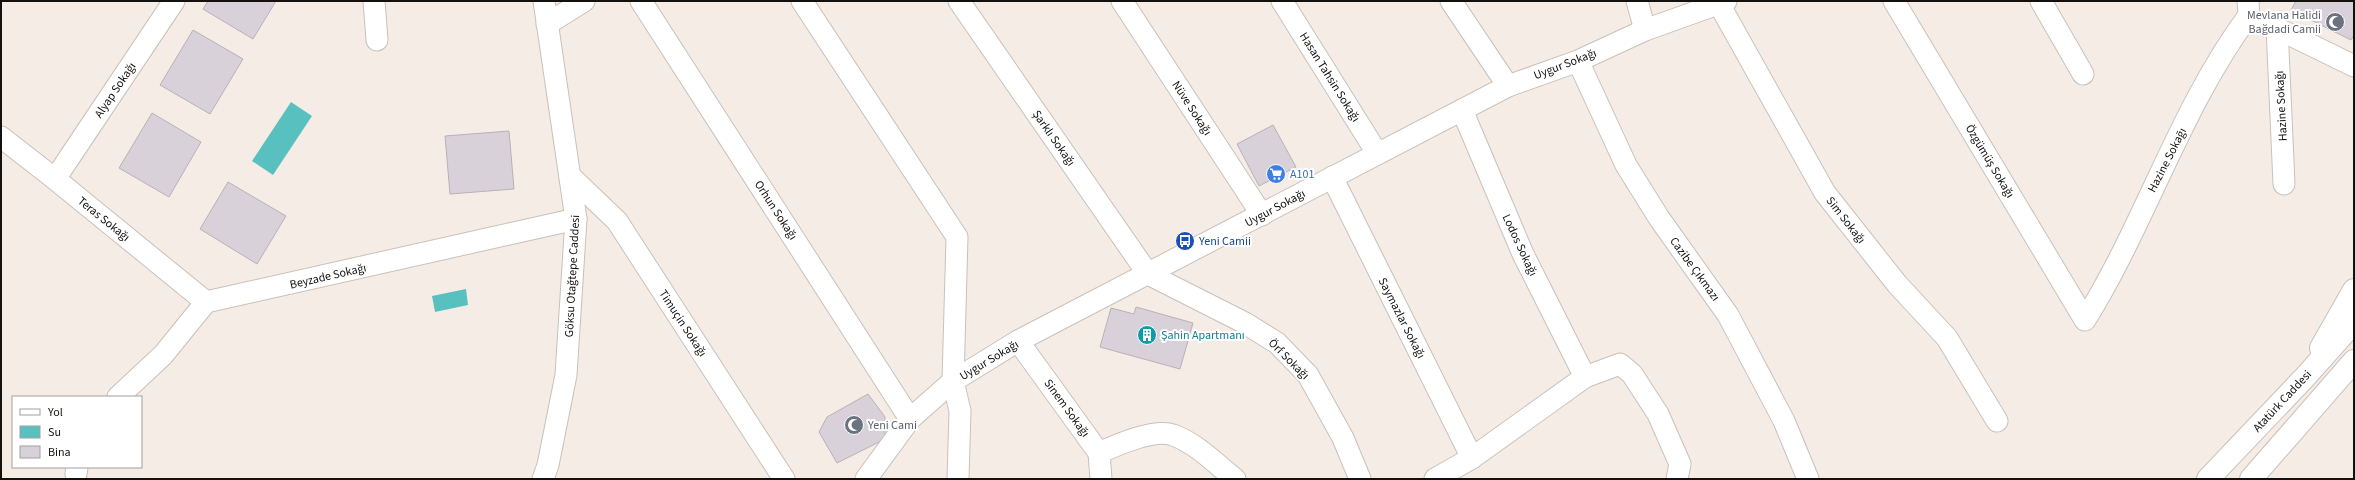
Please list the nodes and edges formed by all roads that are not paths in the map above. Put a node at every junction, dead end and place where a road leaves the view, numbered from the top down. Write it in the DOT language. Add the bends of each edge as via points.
graph roads {
  1 [pos="174,1"];
  2 [pos="374,1"];
  3 [pos="544,1"];
  4 [pos="584,1"];
  5 [pos="641,1"];
  6 [pos="802,1"];
  7 [pos="959,1"];
  8 [pos="1122,1"];
  9 [pos="1282,1"];
  10 [pos="1451,1"];
  11 [pos="1637,1"];
  12 [pos="1894,1"];
  13 [pos="2041,1"];
  14 [pos="1722,2"];
  15 [pos="2249,8"];
  16 [pos="547,24"];
  17 [pos="2276,27"];
  18 [pos="1645,30"];
  19 [pos="377,40"];
  20 [pos="1578,61"];
  21 [pos="2354,66"];
  22 [pos="2083,74"];
  23 [pos="1508,86"];
  24 [pos="1462,110"];
  25 [pos="1,137"];
  26 [pos="1377,153"];
  27 [pos="570,176"];
  28 [pos="1332,177"];
  29 [pos="55,179"];
  30 [pos="2284,184"];
  31 [pos="1262,215"];
  32 [pos="576,219"];
  33 [pos="1148,274"];
  34 [pos="2354,290"];
  35 [pos="206,302"];
  36 [pos="2085,320"];
  37 [pos="2354,322"];
  38 [pos="1018,342"];
  39 [pos="2354,361"];
  40 [pos="2306,376"];
  41 [pos="1585,377"];
  42 [pos="953,381"];
  43 [pos="119,396"];
  44 [pos="910,419"];
  45 [pos="1997,421"];
  46 [pos="1099,453"];
  47 [pos="1472,458"];
  48 [pos="542,479"];
  49 [pos="784,479"];
  50 [pos="866,479"];
  51 [pos="958,479"];
  52 [pos="1101,479"];
  53 [pos="1235,479"];
  54 [pos="1360,479"];
  55 [pos="1435,479"];
  56 [pos="1677,479"];
  57 [pos="1808,479"];
  58 [pos="2208,479"];
  59 [pos="2251,479"];
  1 -- 29 [label="street, Alyap Sokağı"];
  2 -- 19 [label="street"];
  3 -- 16 [label="street, Göksu Otağtepe Caddesi"];
  4 -- 16 [label="street"];
  5 -- 44 [label="street, Orhun Sokağı"];
  6 -- 42 [label="street" via="957,237"];
  7 -- 33 [label="street, Şarklı Sokağı"];
  8 -- 31 [label="street, Nüve Sokağı"];
  9 -- 26 [label="street, Hasan Tahsin Sokağı"];
  10 -- 23 [label="street"];
  11 -- 18 [label="street"];
  12 -- 36 [label="street, Özgümüş Sokağı"];
  13 -- 22 [label="street"];
  14 -- 18 [label="street, Uygur Sokağı"];
  14 -- 45 [label="street, Sim Sokağı" via="1825,193 1897,284 1947,338"];
  15 -- 17 [label="street"];
  15 -- 36 [label="street, Hazine Sokaḡı" via="2172,149 2104,289"];
  16 -- 27 [label="street, Göksu Otağtepe Caddesi"];
  17 -- 21 [label="street"];
  17 -- 30 [label="street, Hazine Sokağı"];
  18 -- 20 [label="street, Uygur Sokağı"];
  20 -- 23 [label="street, Uygur Sokağı"];
  20 -- 57 [label="street, Cazibe Çıkmazı" via="1626,165 1659,218 1728,314 1784,421"];
  23 -- 24 [label="street, Uygur Sokağı"];
  24 -- 26 [label="street, Uygur Sokağı"];
  24 -- 41 [label="street, Lodos Sokağı" via="1523,254"];
  25 -- 29 [label="street, Teras Sokağı"];
  26 -- 28 [label="street, Uygur Sokağı"];
  27 -- 32 [label="street, Göksu Otağtepe Caddesi"];
  27 -- 49 [label="street, Timuçin Sokağı" via="617,221"];
  28 -- 31 [label="street, Uygur Sokağı"];
  28 -- 47 [label="street, Saymazlar Sokağı"];
  29 -- 35 [label="street, Teras Sokağı"];
  31 -- 33 [label="street, Uygur Sokağı"];
  32 -- 35 [label="street, Beyzade Sokağı"];
  32 -- 48 [label="street, Göksu Otağtepe Caddesi" via="566,374 548,465"];
  33 -- 38 [label="street, Uygur Sokağı"];
  33 -- 54 [label="street, Örf Sokağı" via="1245,323 1277,343 1308,374 1343,438"];
  34 -- 40 [label="main road" via="2333,323"];
  35 -- 43 [label="street" via="163,355"];
  37 -- 40 [label="main road, Atatürk Caddesi"];
  38 -- 42 [label="street, Uygur Sokağı"];
  38 -- 46 [label="street, Sinem Sokağı"];
  39 -- 59 [label="main road"];
  40 -- 58 [label="main road, Atatürk Caddesi"];
  41 -- 47 [label="street"];
  41 -- 56 [label="street" via="1620,364 1632,374 1662,421 1680,464"];
  42 -- 44 [label="street, Uygur Sokağı"];
  42 -- 51 [label="street" via="960,411"];
  44 -- 50 [label="street, Uygur Sokağı"];
  46 -- 52 [label="street"];
  46 -- 53 [label="street" via="1136,437 1171,434 1190,443"];
  47 -- 55 [label="street"];
}
